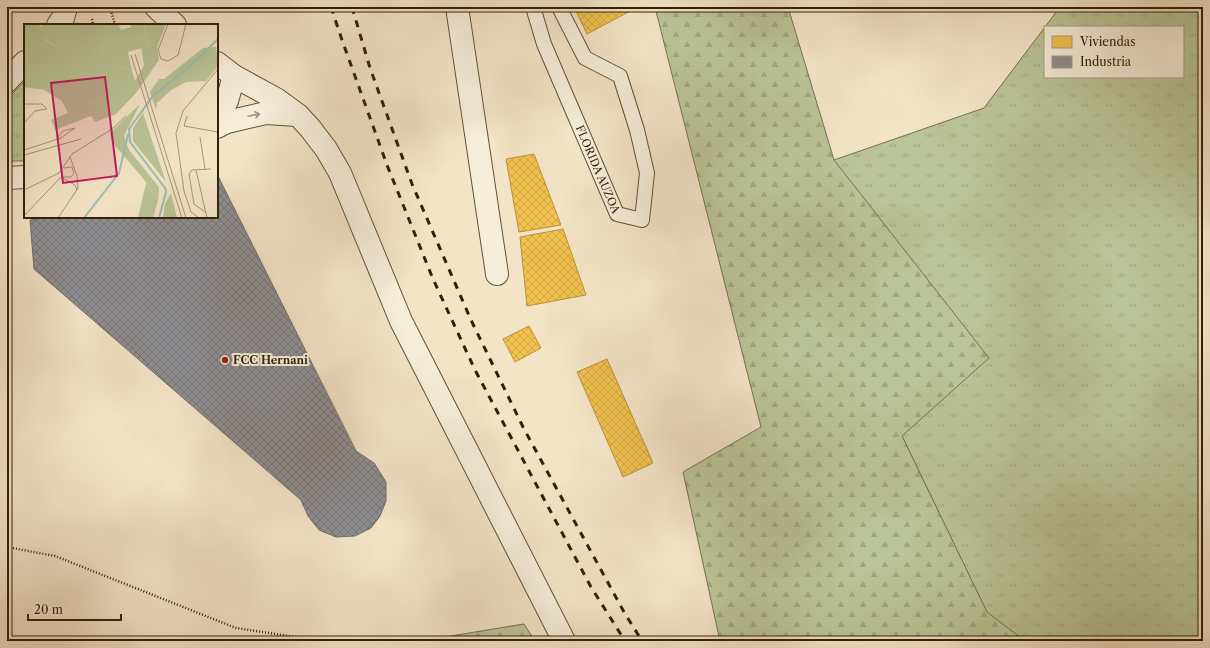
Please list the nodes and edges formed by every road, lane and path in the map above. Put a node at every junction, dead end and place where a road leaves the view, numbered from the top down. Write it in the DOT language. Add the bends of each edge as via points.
graph roads {
  1 [pos="66,7"];
  2 [pos="73,7"];
  3 [pos="110,7"];
  4 [pos="156,7"];
  5 [pos="457,7"];
  6 [pos="533,7"];
  7 [pos="559,7"];
  8 [pos="59,24"];
  9 [pos="72,24"];
  10 [pos="115,24"];
  11 [pos="173,24"];
  12 [pos="24,63"];
  13 [pos="218,64"];
  14 [pos="226,78"];
  15 [pos="7,81"];
  16 [pos="218,116"];
  17 [pos="298,116"];
  18 [pos="218,126"];
  19 [pos="24,177"];
  20 [pos="7,178"];
  21 [pos="497,274"];
  22 [pos="1203,527"];
  23 [pos="7,547"];
  24 [pos="1203,554"];
  25 [pos="322,641"];
  26 [pos="564,641"];
  1 -- 8 [label="street"];
  2 -- 9 [label="street"];
  3 -- 10 [label="path"];
  4 -- 11 [label="street"];
  5 -- 21 [label="street"];
  6 -- 7 [label="lane, FLORIDA AUZOA" via="544,44 617,214 642,220 647,172 620,76 585,58"];
  12 -- 15 [label="street"];
  13 -- 14 [label="street"];
  14 -- 16 [label="street" via="227,101"];
  14 -- 17 [label="street" via="276,99"];
  18 -- 17 [label="street, one-way" via="266,113"];
  17 -- 26 [label="street" via="320,140 340,173 401,321"];
  19 -- 20 [label="street"];
  22 -- 24 [label="path"];
  23 -- 25 [label="path" via="55,556 236,628"];
}
